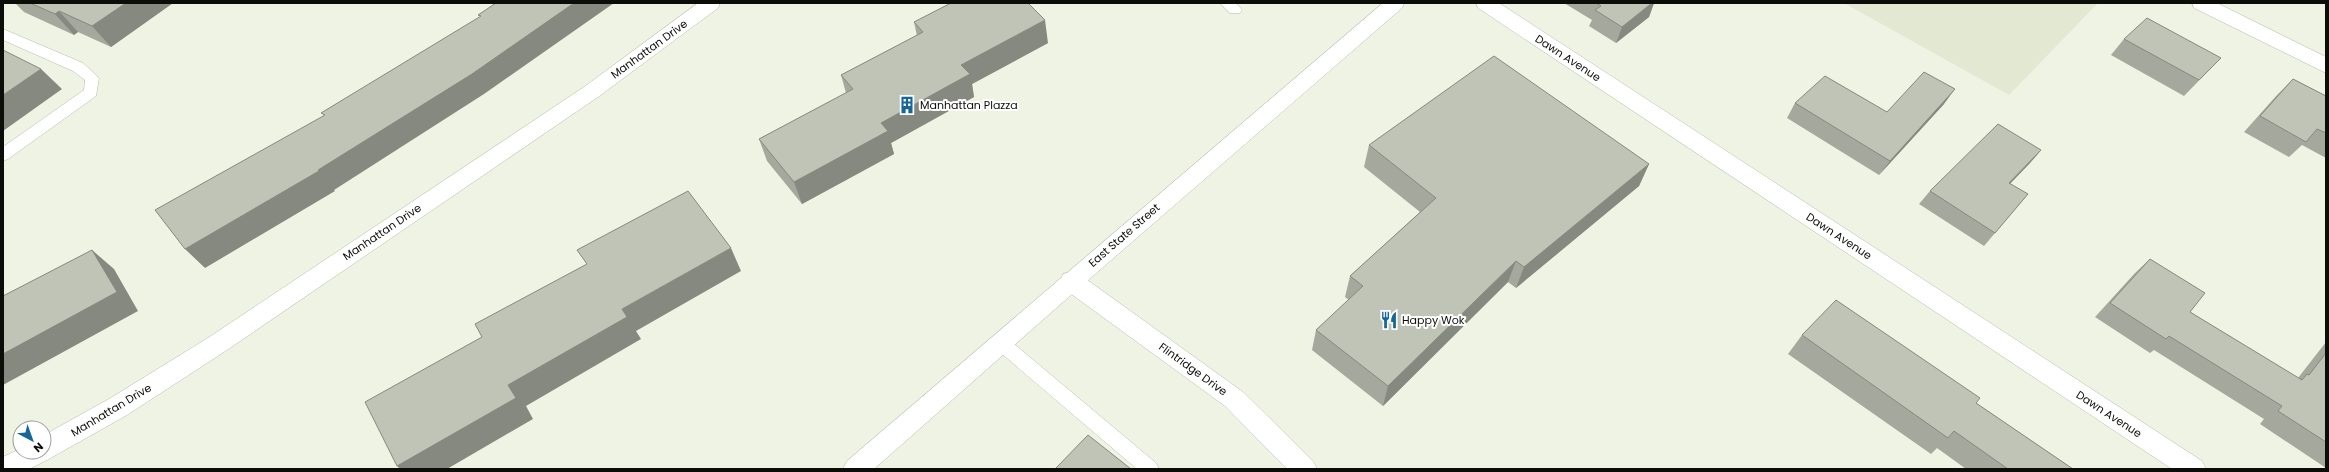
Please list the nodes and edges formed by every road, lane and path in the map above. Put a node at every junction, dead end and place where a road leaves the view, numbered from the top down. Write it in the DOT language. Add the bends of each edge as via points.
graph roads {
  1 [pos="711,3"];
  2 [pos="1395,3"];
  3 [pos="1485,3"];
  4 [pos="2201,3"];
  5 [pos="3,34"];
  6 [pos="2326,66"];
  7 [pos="3,155"];
  8 [pos="1071,280"];
  9 [pos="1001,343"];
  10 [pos="52,444"];
  11 [pos="22,460"];
  12 [pos="5,469"];
  13 [pos="856,469"];
  14 [pos="1150,469"];
  15 [pos="1304,469"];
  16 [pos="2193,469"];
  1 -- 10 [label="street, Manhattan Drive" via="591,92 219,343 118,407"];
  2 -- 8 [label="street, East State Street"];
  3 -- 16 [label="street, Dawn Avenue"];
  4 -- 6 [label="street"];
  5 -- 7 [label="lane" via="78,67 92,78 91,92"];
  8 -- 9 [label="street, East State Street"];
  8 -- 15 [label="street, Flintridge Drive" via="1234,398"];
  9 -- 13 [label="street, East State Street"];
  9 -- 14 [label="lane"];
  11 -- 12 [label="street"];
}
